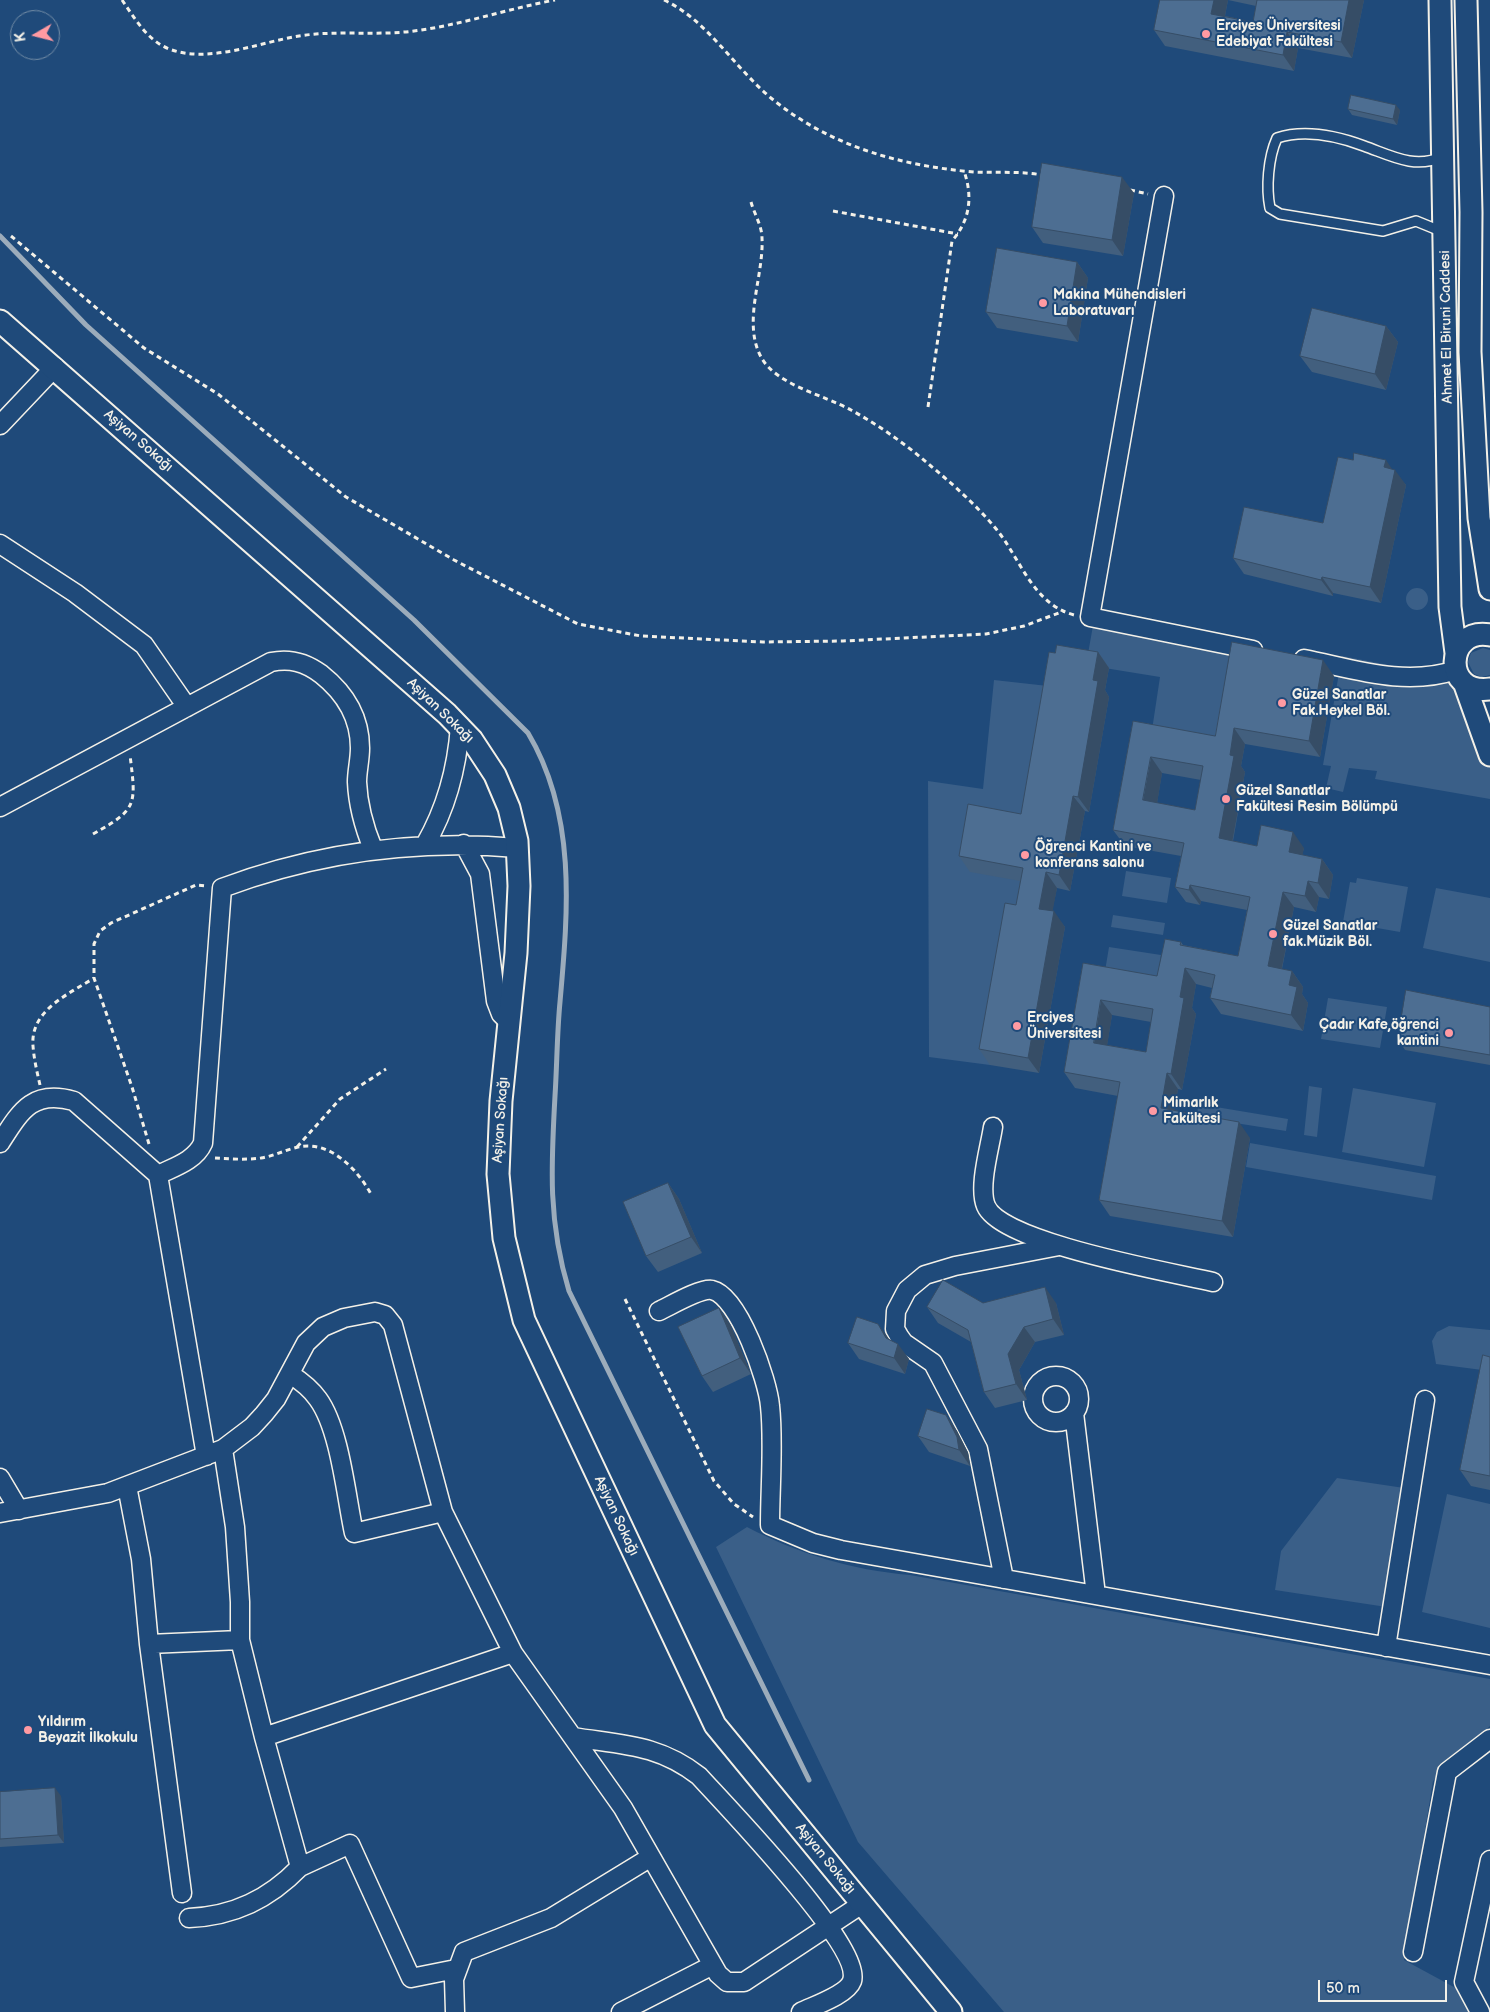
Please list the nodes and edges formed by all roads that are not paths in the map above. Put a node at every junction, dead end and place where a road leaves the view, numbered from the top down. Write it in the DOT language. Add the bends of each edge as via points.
graph roads {
  1 [pos="1440,0"];
  2 [pos="1466,0"];
  3 [pos="1444,156"];
  4 [pos="1164,196"];
  5 [pos="1445,233"];
  6 [pos="0,321"];
  7 [pos="55,367"];
  8 [pos="0,425"];
  9 [pos="1484,487"];
  10 [pos="0,544"];
  11 [pos="1487,552"];
  12 [pos="1490,589"];
  13 [pos="1490,635"];
  14 [pos="1459,669"];
  15 [pos="1490,689"];
  16 [pos="187,707"];
  17 [pos="460,726"];
  18 [pos="1490,755"];
  19 [pos="2,801"];
  20 [pos="464,844"];
  21 [pos="425,845"];
  22 [pos="518,848"];
  23 [pos="373,849"];
  24 [pos="509,1022"];
  25 [pos="993,1127"];
  26 [pos="0,1143"];
  27 [pos="158,1175"];
  28 [pos="1059,1246"];
  29 [pos="1213,1282"];
  30 [pos="659,1311"];
  31 [pos="290,1374"];
  32 [pos="1425,1400"];
  33 [pos="1074,1413"];
  34 [pos="223,1449"];
  35 [pos="206,1456"];
  36 [pos="0,1478"];
  37 [pos="126,1486"];
  38 [pos="19,1510"];
  39 [pos="443,1512"];
  40 [pos="0,1514"];
  41 [pos="1004,1579"];
  42 [pos="1096,1596"];
  43 [pos="240,1640"];
  44 [pos="149,1644"];
  45 [pos="1386,1647"];
  46 [pos="513,1653"];
  47 [pos="1490,1665"];
  48 [pos="264,1737"];
  49 [pos="573,1737"];
  50 [pos="1490,1738"];
  51 [pos="651,1857"];
  52 [pos="1490,1860"];
  53 [pos="300,1867"];
  54 [pos="182,1893"];
  55 [pos="862,1904"];
  56 [pos="189,1918"];
  57 [pos="829,1926"];
  58 [pos="1413,1952"];
  59 [pos="713,1965"];
  60 [pos="456,1970"];
  61 [pos="830,2005"];
  62 [pos="455,2012"];
  63 [pos="621,2012"];
  64 [pos="800,2012"];
  65 [pos="951,2012"];
  66 [pos="1480,2012"];
  1 -- 3 [label="street, Ahmet El Biruni Caddesi"];
  2 -- 9 [label="street, Ahmet El Biruni Caddesi" via="1471,212 1470,352"];
  3 -- 5 [label="street, Ahmet El Biruni Caddesi"];
  3 -- 5 [label="lane" via="1431,162 1415,163 1338,138 1287,135 1277,138 1273,147 1267,194 1270,208 1280,214 1383,231 1416,221"];
  4 -- 14 [label="street" via="1090,617 1406,678 1431,677"];
  5 -- 14 [label="street, Ahmet El Biruni Caddesi" via="1450,607"];
  6 -- 7 [label="street, Aşiyan Sokağı"];
  7 -- 8 [label="street"];
  7 -- 17 [label="street, Aşiyan Sokağı"];
  9 -- 11 [label="street, Ahmet El Biruni Caddesi"];
  10 -- 16 [label="street" via="144,645"];
  11 -- 12 [label="street, Ahmet El Biruni Caddesi"];
  13 -- 14 [label="street" via="1474,635 1466,639"];
  14 -- 15 [label="street" via="1473,689"];
  14 -- 18 [label="street, Ahmet El Biruni Caddesi"];
  16 -- 19 [label="street"];
  16 -- 23 [label="street" via="271,662 298,661 319,672 340,691 357,722 360,750 358,798"];
  17 -- 21 [label="street" via="458,752 447,800"];
  17 -- 22 [label="street, Aşiyan Sokağı" via="495,775 509,808"];
  20 -- 21 [label="street"];
  20 -- 22 [label="street"];
  20 -- 24 [label="street" via="480,874 496,1001"];
  21 -- 23 [label="street"];
  22 -- 24 [label="street, Aşiyan Sokağı" via="518,919"];
  23 -- 27 [label="street" via="296,864 222,888 204,1138 197,1154"];
  24 -- 55 [label="street, Aşiyan Sokağı" via="498,1174 504,1238 524,1320 715,1725"];
  25 -- 28 [label="street" via="983,1188 988,1211 1000,1222"];
  26 -- 27 [label="street" via="24,1109 42,1099 74,1101"];
  27 -- 35 [label="street"];
  28 -- 29 [label="street"];
  28 -- 41 [label="street" via="955,1266 926,1275 907,1290 896,1311 895,1329 899,1336 933,1363 978,1449"];
  30 -- 41 [label="street" via="702,1291 712,1290 731,1306 748,1333 770,1405 770,1525 813,1543 841,1550"];
  31 -- 34 [label="street" via="264,1414"];
  31 -- 39 [label="street" via="318,1400 330,1422 354,1533"];
  31 -- 39 [label="street" via="306,1343 328,1324 375,1312 390,1319"];
  32 -- 45 [label="street"];
  33 -- 42 [label="street"];
  34 -- 35 [label="street"];
  34 -- 43 [label="street" via="235,1527"];
  35 -- 37 [label="street"];
  36 -- 38 [label="street"];
  37 -- 38 [label="street" via="108,1494"];
  37 -- 44 [label="street" via="141,1559"];
  38 -- 40 [label="street"];
  39 -- 46 [label="street"];
  41 -- 42 [label="street"];
  42 -- 45 [label="street"];
  43 -- 44 [label="street"];
  43 -- 48 [label="street"];
  44 -- 54 [label="street"];
  45 -- 47 [label="street"];
  46 -- 48 [label="street"];
  46 -- 49 [label="street"];
  48 -- 53 [label="street"];
  49 -- 51 [label="street" via="623,1808"];
  49 -- 57 [label="street" via="656,1751 689,1768 761,1844"];
  50 -- 58 [label="street" via="1447,1772"];
  51 -- 59 [label="street"];
  51 -- 60 [label="street" via="551,1918 464,1952"];
  52 -- 66 [label="street" via="1464,1982"];
  53 -- 56 [label="street" via="276,1890 245,1907 208,1917"];
  53 -- 60 [label="street" via="350,1844 411,1978"];
  55 -- 57 [label="street"];
  55 -- 65 [label="street, Aşiyan Sokağı"];
  57 -- 59 [label="street" via="744,1982 727,1982"];
  57 -- 61 [label="street" via="852,1974 848,1988"];
  59 -- 63 [label="street"];
  60 -- 62 [label="street" via="453,1990"];
  61 -- 64 [label="street"];
}
